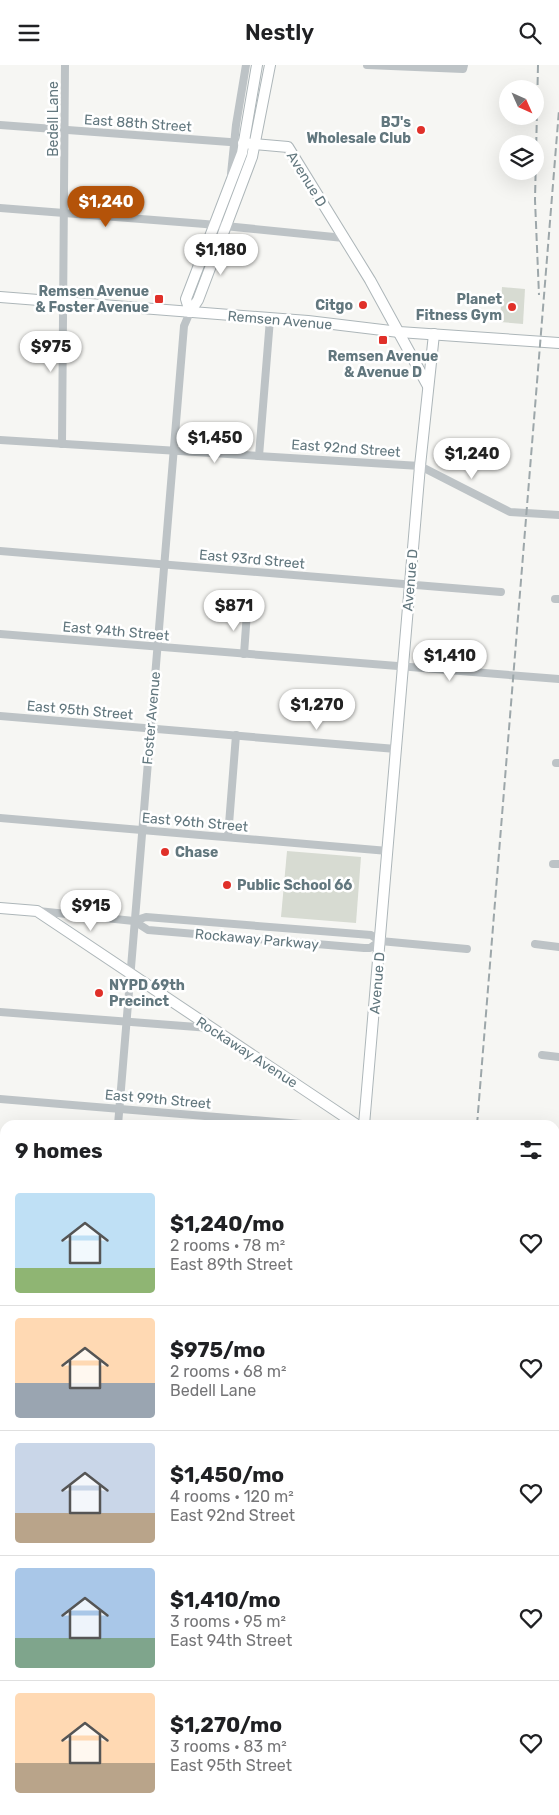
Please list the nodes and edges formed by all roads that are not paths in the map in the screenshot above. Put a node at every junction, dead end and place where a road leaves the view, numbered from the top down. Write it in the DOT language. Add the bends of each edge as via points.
graph roads {
  1 [pos="65,65"];
  2 [pos="246,65"];
  3 [pos="257,65"];
  4 [pos="270,65"];
  5 [pos="367,65"];
  6 [pos="396,66"];
  7 [pos="464,67"];
  8 [pos="0,125"];
  9 [pos="65,131"];
  10 [pos="239,143"];
  11 [pos="255,144"];
  12 [pos="0,208"];
  13 [pos="64,213"];
  14 [pos="214,225"];
  15 [pos="226,227"];
  16 [pos="344,238"];
  17 [pos="0,297"];
  18 [pos="63,302"];
  19 [pos="190,312"];
  20 [pos="270,319"];
  21 [pos="399,332"];
  22 [pos="434,334"];
  23 [pos="559,343"];
  24 [pos="428,386"];
  25 [pos="0,440"];
  26 [pos="62,444"];
  27 [pos="172,451"];
  28 [pos="259,456"];
  29 [pos="420,466"];
  30 [pos="559,515"];
  31 [pos="0,551"];
  32 [pos="163,565"];
  33 [pos="409,585"];
  34 [pos="502,592"];
  35 [pos="247,612"];
  36 [pos="0,634"];
  37 [pos="157,647"];
  38 [pos="244,654"];
  39 [pos="403,667"];
  40 [pos="559,679"];
  41 [pos="0,716"];
  42 [pos="150,729"];
  43 [pos="236,735"];
  44 [pos="396,749"];
  45 [pos="0,818"];
  46 [pos="142,829"];
  47 [pos="228,837"];
  48 [pos="388,851"];
  49 [pos="0,908"];
  50 [pos="37,911"];
  51 [pos="134,921"];
  52 [pos="380,941"];
  53 [pos="535,944"];
  54 [pos="559,947"];
  55 [pos="466,949"];
  56 [pos="130,974"];
  57 [pos="0,1012"];
  58 [pos="126,1022"];
  59 [pos="210,1028"];
  60 [pos="542,1055"];
  61 [pos="559,1057"];
  62 [pos="0,1099"];
  63 [pos="119,1108"];
  64 [pos="118,1120"];
  65 [pos="257,1120"];
  66 [pos="349,1120"];
  67 [pos="364,1120"];
  1 -- 9 [label="street, Bedell Lane"];
  2 -- 10 [label="street"];
  3 -- 10 [label="main road, Foster Avenue"];
  4 -- 11 [label="main road, Foster Avenue"];
  5 -- 6 [label="street"];
  6 -- 7 [label="street"];
  8 -- 9 [label="street, East 88th Street"];
  9 -- 10 [label="street, East 88th Street"];
  9 -- 13 [label="street, Bedell Lane"];
  10 -- 11 [label="main road, Avenue D"];
  10 -- 14 [label="main road, Foster Avenue" via="231,182"];
  11 -- 15 [label="main road, Foster Avenue"];
  11 -- 16 [label="main road, Avenue D" via="288,147"];
  12 -- 13 [label="street"];
  13 -- 14 [label="street"];
  13 -- 18 [label="street, Bedell Lane"];
  14 -- 15 [label="street"];
  14 -- 19 [label="main road, Foster Avenue" via="186,299"];
  15 -- 16 [label="street"];
  15 -- 19 [label="main road, Foster Avenue" via="198,300"];
  16 -- 21 [label="main road, Avenue D"];
  17 -- 18 [label="main road, Remsen Avenue"];
  18 -- 19 [label="main road, Remsen Avenue"];
  18 -- 26 [label="street, Bedell Lane"];
  19 -- 20 [label="main road, Remsen Avenue"];
  19 -- 27 [label="street, Foster Avenue" via="184,326"];
  20 -- 21 [label="main road, Remsen Avenue"];
  20 -- 28 [label="street"];
  21 -- 22 [label="main road, Remsen Avenue"];
  21 -- 24 [label="main road, Avenue D"];
  22 -- 23 [label="main road, Remsen Avenue"];
  22 -- 24 [label="main road"];
  24 -- 29 [label="main road, Avenue D"];
  25 -- 26 [label="street, East 92nd Street"];
  26 -- 27 [label="street, East 92nd Street"];
  27 -- 28 [label="street, East 92nd Street"];
  27 -- 32 [label="street, Foster Avenue"];
  28 -- 29 [label="street, East 92nd Street"];
  29 -- 30 [label="street, East 92nd Street" via="510,512"];
  29 -- 33 [label="main road, Avenue D"];
  31 -- 32 [label="street, East 93rd Street"];
  32 -- 33 [label="street, East 93rd Street"];
  32 -- 37 [label="street, Foster Avenue"];
  33 -- 34 [label="street, East 93rd Street"];
  33 -- 39 [label="main road, Avenue D"];
  35 -- 38 [label="street"];
  36 -- 37 [label="street, East 94th Street"];
  37 -- 38 [label="street, East 94th Street"];
  37 -- 42 [label="street, Foster Avenue"];
  38 -- 39 [label="street, East 94th Street"];
  39 -- 40 [label="street, East 94th Street"];
  39 -- 44 [label="main road, Avenue D"];
  41 -- 42 [label="street, East 95th Street"];
  42 -- 43 [label="street, East 95th Street"];
  42 -- 46 [label="street, Foster Avenue"];
  43 -- 44 [label="street, East 95th Street"];
  43 -- 47 [label="street"];
  44 -- 48 [label="main road, Avenue D"];
  45 -- 46 [label="street, East 96th Street"];
  46 -- 47 [label="street, East 96th Street"];
  46 -- 51 [label="street, Foster Avenue"];
  47 -- 48 [label="street, East 96th Street"];
  48 -- 52 [label="main road, Avenue D"];
  49 -- 50 [label="main road, Rockaway Parkway"];
  50 -- 51 [label="street, Rockaway Parkway"];
  50 -- 56 [label="main road, Rockaway Avenue"];
  51 -- 52 [label="street, Rockaway Parkway" via="156,917 371,935"];
  51 -- 52 [label="street, Rockaway Parkway" via="148,930 344,947 370,948"];
  51 -- 56 [label="street, Foster Avenue"];
  52 -- 55 [label="street, Rockaway Parkway"];
  52 -- 67 [label="main road, Avenue D"];
  53 -- 54 [label="street"];
  56 -- 58 [label="street, Foster Avenue"];
  56 -- 59 [label="main road, Rockaway Avenue"];
  57 -- 58 [label="street"];
  58 -- 59 [label="street"];
  58 -- 63 [label="street, Foster Avenue"];
  59 -- 66 [label="main road, Rockaway Avenue"];
  60 -- 61 [label="street"];
  62 -- 63 [label="street, East 99th Street"];
  63 -- 64 [label="street, Foster Avenue"];
  63 -- 65 [label="street, East 99th Street"];
}
